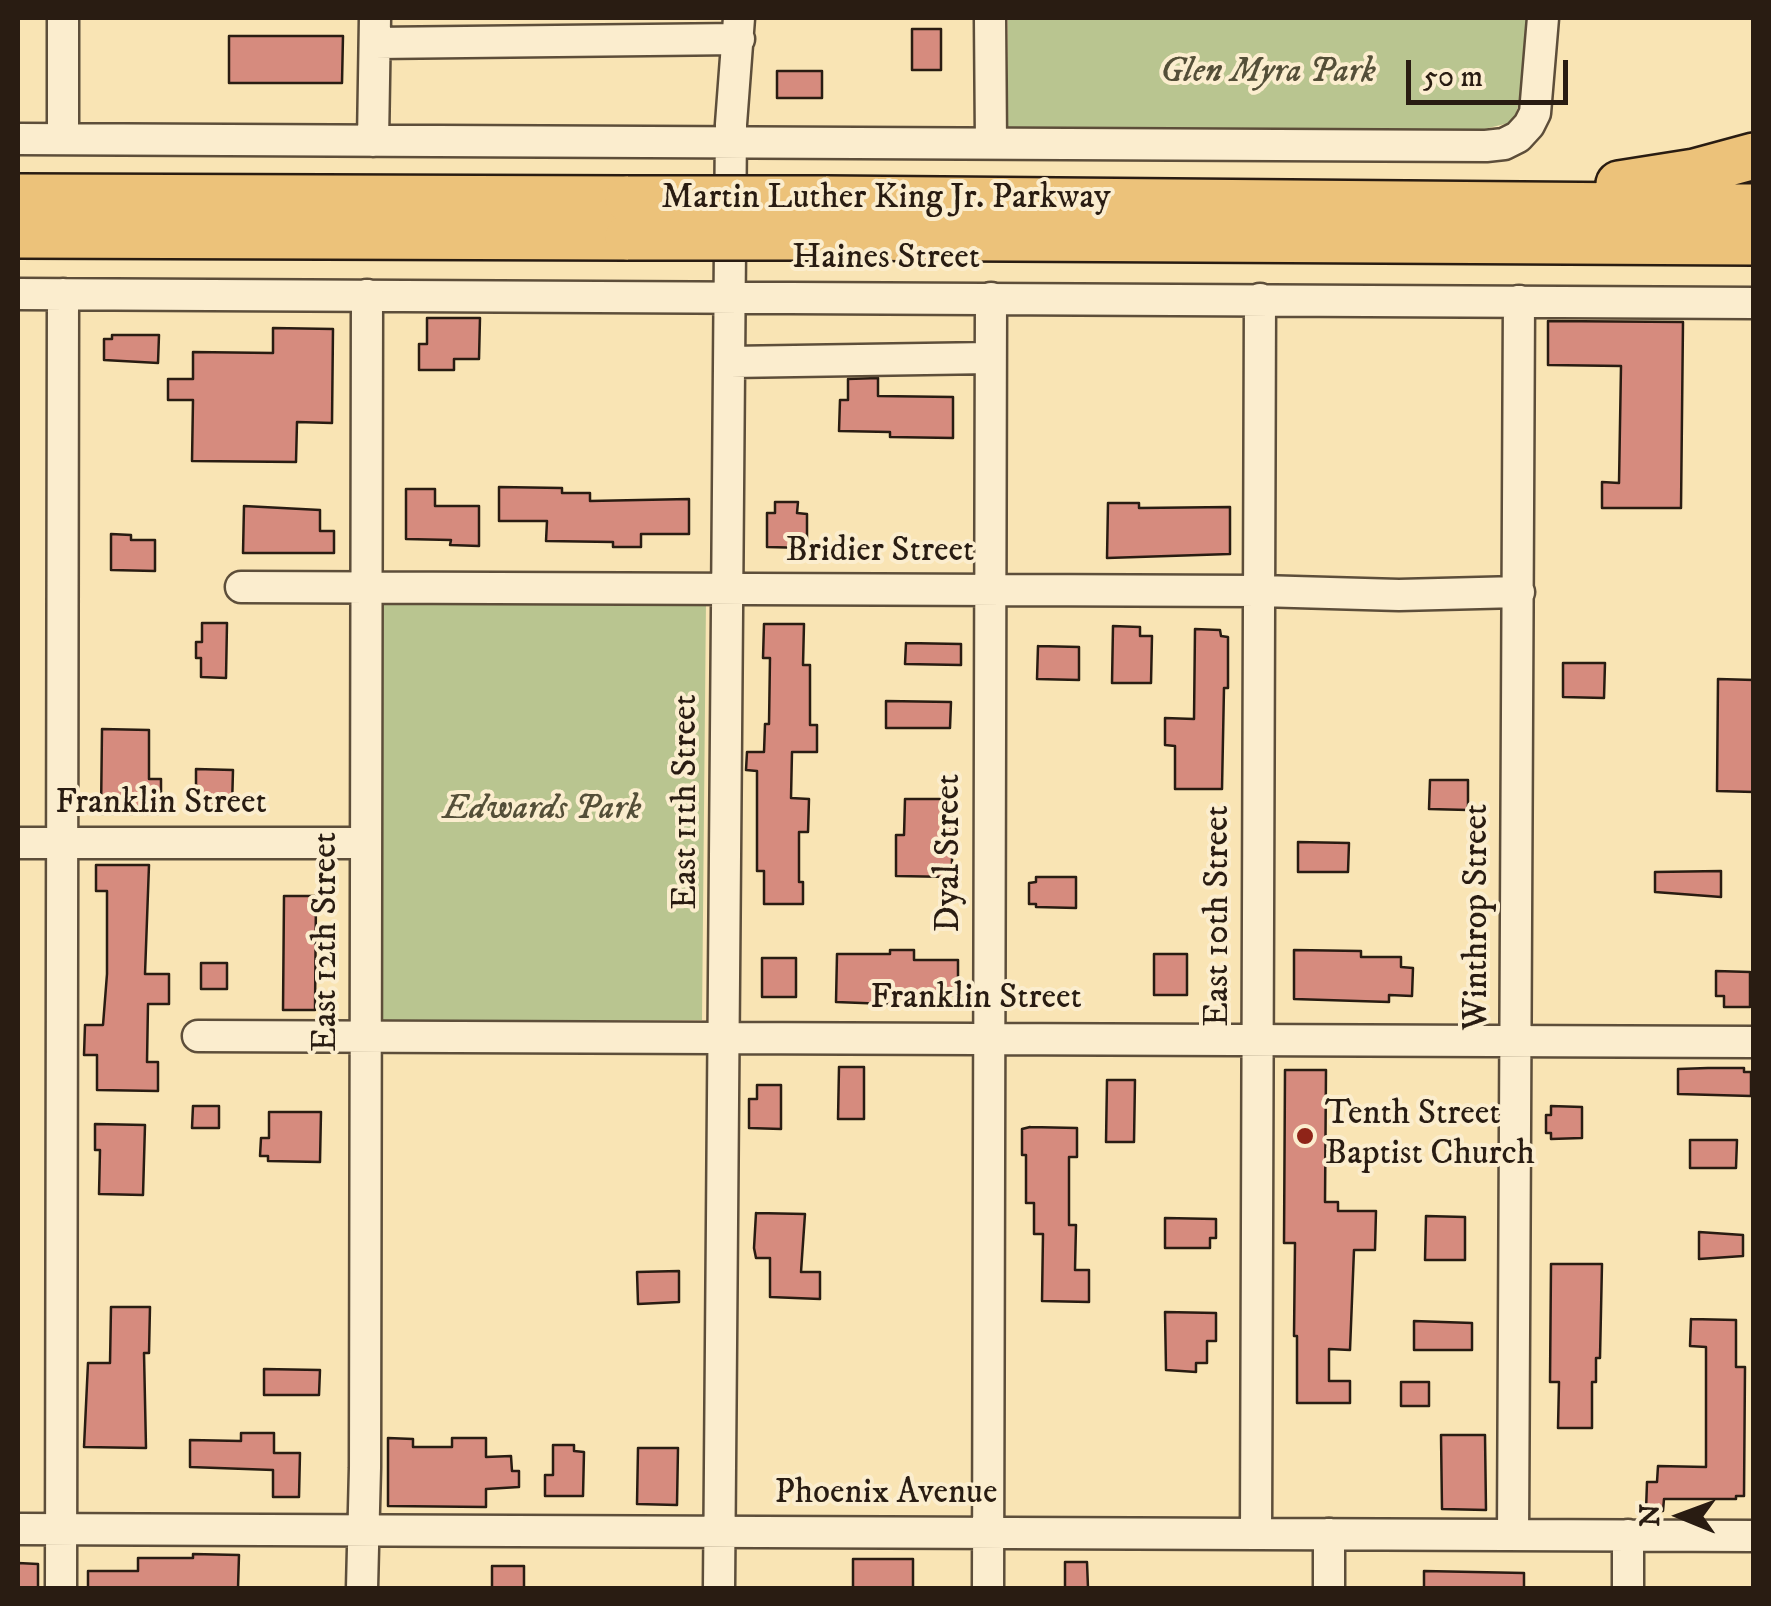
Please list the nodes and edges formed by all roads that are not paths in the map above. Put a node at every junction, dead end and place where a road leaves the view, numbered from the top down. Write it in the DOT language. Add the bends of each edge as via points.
graph roads {
  1 [pos="63,18"];
  2 [pos="990,18"];
  3 [pos="1544,18"];
  4 [pos="739,28"];
  5 [pos="375,30"];
  6 [pos="18,139"];
  7 [pos="63,140"];
  8 [pos="373,140"];
  9 [pos="731,142"];
  10 [pos="991,143"];
  11 [pos="1754,156"];
  12 [pos="18,197"];
  13 [pos="1419,204"];
  14 [pos="1754,207"];
  15 [pos="628,218"];
  16 [pos="825,218"];
  17 [pos="18,235"];
  18 [pos="1577,242"];
  19 [pos="1754,242"];
  20 [pos="1754,267"];
  21 [pos="18,294"];
  22 [pos="63,294"];
  23 [pos="367,296"];
  24 [pos="730,296"];
  25 [pos="991,298"];
  26 [pos="1260,299"];
  27 [pos="1519,300"];
  28 [pos="1754,303"];
  29 [pos="990,358"];
  30 [pos="730,362"];
  31 [pos="241,587"];
  32 [pos="368,589"];
  33 [pos="727,590"];
  34 [pos="1260,590"];
  35 [pos="989,591"];
  36 [pos="1519,592"];
  37 [pos="18,843"];
  38 [pos="62,843"];
  39 [pos="366,843"];
  40 [pos="365,1035"];
  41 [pos="198,1036"];
  42 [pos="724,1037"];
  43 [pos="988,1037"];
  44 [pos="1256,1038"];
  45 [pos="1516,1041"];
  46 [pos="1754,1042"];
  47 [pos="18,1529"];
  48 [pos="61,1530"];
  49 [pos="363,1530"];
  50 [pos="720,1532"];
  51 [pos="988,1533"];
  52 [pos="1256,1534"];
  53 [pos="1329,1534"];
  54 [pos="1514,1535"];
  55 [pos="1628,1535"];
  56 [pos="1754,1536"];
  57 [pos="61,1588"];
  58 [pos="362,1588"];
  59 [pos="719,1588"];
  60 [pos="988,1588"];
  61 [pos="1330,1588"];
  62 [pos="1628,1588"];
  1 -- 7 [label="street"];
  2 -- 10 [label="street"];
  3 -- 10 [label="street" via="1535,113 1504,144"];
  4 -- 5 [label="street"];
  4 -- 9 [label="street, East 11th Street"];
  5 -- 8 [label="street"];
  6 -- 7 [label="street"];
  7 -- 8 [label="street"];
  8 -- 9 [label="street"];
  9 -- 10 [label="street"];
  9 -- 24 [label="street, East 11th Street"];
  11 -- 13 [label="highway" via="1653,180"];
  12 -- 15 [label="highway, Martin Luther King Jr. Parkway"];
  13 -- 14 [label="highway, Martin Luther King Jr. Parkway"];
  13 -- 16 [label="highway, Martin Luther King Jr. Parkway"];
  15 -- 16 [label="highway, Martin Luther King Jr. Parkway, bridge"];
  15 -- 17 [label="highway, Martin Luther King Jr. Parkway"];
  16 -- 18 [label="highway, Martin Luther King Jr. Parkway"];
  18 -- 19 [label="highway, Martin Luther King Jr. Parkway"];
  18 -- 20 [label="highway"];
  21 -- 22 [label="street, Haines Street"];
  22 -- 23 [label="street, Haines Street"];
  22 -- 38 [label="street"];
  23 -- 24 [label="street, Haines Street"];
  23 -- 32 [label="street, East 12th Street"];
  24 -- 25 [label="street, Haines Street"];
  24 -- 30 [label="street, East 11th Street"];
  25 -- 26 [label="street, Haines Street"];
  25 -- 29 [label="street, Dyal Street"];
  26 -- 27 [label="street, Haines Street"];
  26 -- 34 [label="street, East 10th Street"];
  27 -- 28 [label="street, Haines Street"];
  27 -- 36 [label="street, Winthrop Street"];
  29 -- 30 [label="street"];
  29 -- 35 [label="street, Dyal Street"];
  30 -- 33 [label="street, East 11th Street"];
  31 -- 32 [label="street, Bridier Street"];
  32 -- 33 [label="street, Bridier Street"];
  32 -- 39 [label="street, East 12th Street"];
  33 -- 35 [label="street, Bridier Street"];
  33 -- 42 [label="street, East 11th Street"];
  34 -- 35 [label="street, Bridier Street"];
  34 -- 36 [label="street, Bridier Street"];
  34 -- 44 [label="street, East 10th Street"];
  35 -- 43 [label="street, Dyal Street"];
  36 -- 45 [label="street, Winthrop Street"];
  37 -- 38 [label="street, Franklin Street"];
  38 -- 39 [label="street, Franklin Street"];
  38 -- 48 [label="street"];
  39 -- 40 [label="street, East 12th Street"];
  40 -- 41 [label="street, Franklin Street"];
  40 -- 42 [label="street, Franklin Street"];
  40 -- 49 [label="street, East 12th Street"];
  42 -- 43 [label="street, Franklin Street"];
  42 -- 50 [label="street, East 11th Street"];
  43 -- 44 [label="street, Franklin Street"];
  43 -- 51 [label="street, Dyal Street"];
  44 -- 45 [label="street, Franklin Street"];
  44 -- 52 [label="street, East 10th Street"];
  45 -- 46 [label="street, Franklin Street"];
  45 -- 54 [label="street, Winthrop Street"];
  47 -- 48 [label="street, Phoenix Avenue"];
  48 -- 49 [label="street, Phoenix Avenue"];
  48 -- 57 [label="street"];
  49 -- 50 [label="street, Phoenix Avenue"];
  49 -- 58 [label="street, East 12th Street"];
  50 -- 51 [label="street, Phoenix Avenue"];
  50 -- 59 [label="street, East 11th Street"];
  51 -- 52 [label="street, Phoenix Avenue"];
  51 -- 60 [label="street, Dyal Street"];
  52 -- 53 [label="street, Phoenix Avenue"];
  53 -- 54 [label="street, Phoenix Avenue"];
  53 -- 61 [label="street"];
  54 -- 55 [label="street, Phoenix Avenue"];
  55 -- 56 [label="street, Phoenix Avenue"];
  55 -- 62 [label="street"];
}
